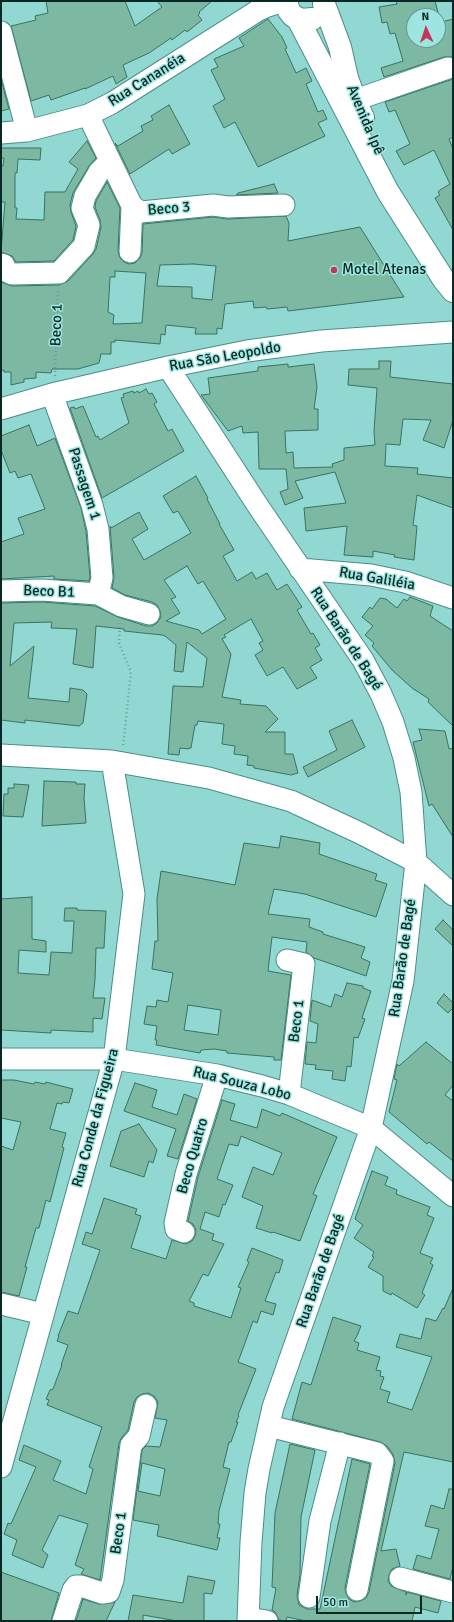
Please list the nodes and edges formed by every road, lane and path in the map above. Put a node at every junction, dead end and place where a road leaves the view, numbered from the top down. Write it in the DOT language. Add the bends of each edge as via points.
graph roads {
  1 [pos="329,2"];
  2 [pos="262,5"];
  3 [pos="289,7"];
  4 [pos="1,32"];
  5 [pos="448,68"];
  6 [pos="355,100"];
  7 [pos="88,115"];
  8 [pos="27,131"];
  9 [pos="1,133"];
  10 [pos="110,161"];
  11 [pos="284,205"];
  12 [pos="132,206"];
  13 [pos="415,233"];
  14 [pos="130,252"];
  15 [pos="1,264"];
  16 [pos="59,273"];
  17 [pos="453,291"];
  18 [pos="453,332"];
  19 [pos="168,366"];
  20 [pos="54,386"];
  21 [pos="1,408"];
  22 [pos="300,569"];
  23 [pos="1,591"];
  24 [pos="98,594"];
  25 [pos="453,598"];
  26 [pos="121,606"];
  27 [pos="149,614"];
  28 [pos="1,755"];
  29 [pos="117,762"];
  30 [pos="416,862"];
  31 [pos="453,896"];
  32 [pos="287,960"];
  33 [pos="1,1059"];
  34 [pos="114,1059"];
  35 [pos="217,1075"];
  36 [pos="288,1094"];
  37 [pos="371,1128"];
  38 [pos="453,1196"];
  39 [pos="184,1232"];
  40 [pos="1,1304"];
  41 [pos="43,1314"];
  42 [pos="146,1405"];
  43 [pos="269,1426"];
  44 [pos="340,1443"];
  45 [pos="1,1467"];
  46 [pos="400,1578"];
  47 [pos="356,1590"];
  48 [pos="453,1592"];
  49 [pos="309,1598"];
  50 [pos="254,1620"];
  51 [pos="63,1621"];
  1 -- 3 [label="main road" via="312,19 302,20"];
  1 -- 6 [label="main road, Avenida Ipê" via="347,78"];
  2 -- 3 [label="street, Rua Cananéia"];
  2 -- 7 [label="street, Rua Cananéia" via="112,103"];
  3 -- 13 [label="main road, Avenida Ipê" via="388,192"];
  4 -- 8 [label="street"];
  5 -- 6 [label="street"];
  6 -- 13 [label="main road, Avenida Ipê"];
  7 -- 8 [label="street, Rua Cananéia"];
  7 -- 10 [label="street, Beco 3"];
  8 -- 9 [label="street, Rua Cananéia"];
  10 -- 12 [label="street, Beco 3"];
  10 -- 16 [label="street" via="99,172 85,196 82,208 89,225 84,246"];
  11 -- 12 [label="street, Beco 3" via="213,205 143,212"];
  12 -- 14 [label="street"];
  13 -- 17 [label="main road, Avenida Ipê"];
  15 -- 16 [label="street" via="12,274"];
  16 -- 20 [label="path, Beco 1"];
  18 -- 19 [label="street, Rua São Leopoldo" via="321,341 247,351"];
  19 -- 20 [label="street, Rua São Leopoldo"];
  19 -- 22 [label="street, Rua Barão de Bagé"];
  20 -- 21 [label="street, Rua São Leopoldo"];
  20 -- 24 [label="street, Passagem 1" via="98,528 102,578"];
  22 -- 25 [label="street, Rua Galiléia" via="371,575 405,582"];
  22 -- 30 [label="street, Rua Barão de Bagé" via="363,660 382,694 404,758 411,792"];
  23 -- 24 [label="street, Beco B1" via="42,590"];
  24 -- 26 [label="street"];
  26 -- 27 [label="street"];
  26 -- 29 [label="path" via="119,643 131,672"];
  28 -- 29 [label="street"];
  29 -- 30 [label="street" via="209,778 291,801"];
  29 -- 34 [label="street, Rua Conde da Figueira" via="134,894"];
  30 -- 31 [label="street"];
  30 -- 37 [label="street, Rua Barão de Bagé" via="403,981"];
  32 -- 36 [label="street, Beco 1" via="304,964"];
  33 -- 34 [label="street, Rua Souza Lobo"];
  34 -- 35 [label="street, Rua Souza Lobo"];
  34 -- 41 [label="street, Rua Conde da Figueira"];
  35 -- 36 [label="street, Rua Souza Lobo"];
  35 -- 39 [label="street, Beco Quatro" via="186,1174 175,1223 176,1229"];
  36 -- 37 [label="street, Rua Souza Lobo"];
  37 -- 38 [label="street, Rua Souza Lobo"];
  37 -- 43 [label="street, Rua Barão de Bagé" via="273,1408"];
  40 -- 41 [label="street"];
  41 -- 45 [label="street, Rua Conde da Figueira"];
  42 -- 51 [label="street, Beco 1" via="139,1436 131,1445 113,1580 109,1592 102,1593 76,1586"];
  43 -- 44 [label="street"];
  43 -- 50 [label="street, Rua Barão de Bagé" via="255,1493 251,1542"];
  44 -- 47 [label="street" via="377,1453 383,1460"];
  44 -- 49 [label="street" via="320,1521"];
  46 -- 48 [label="street"];
}
